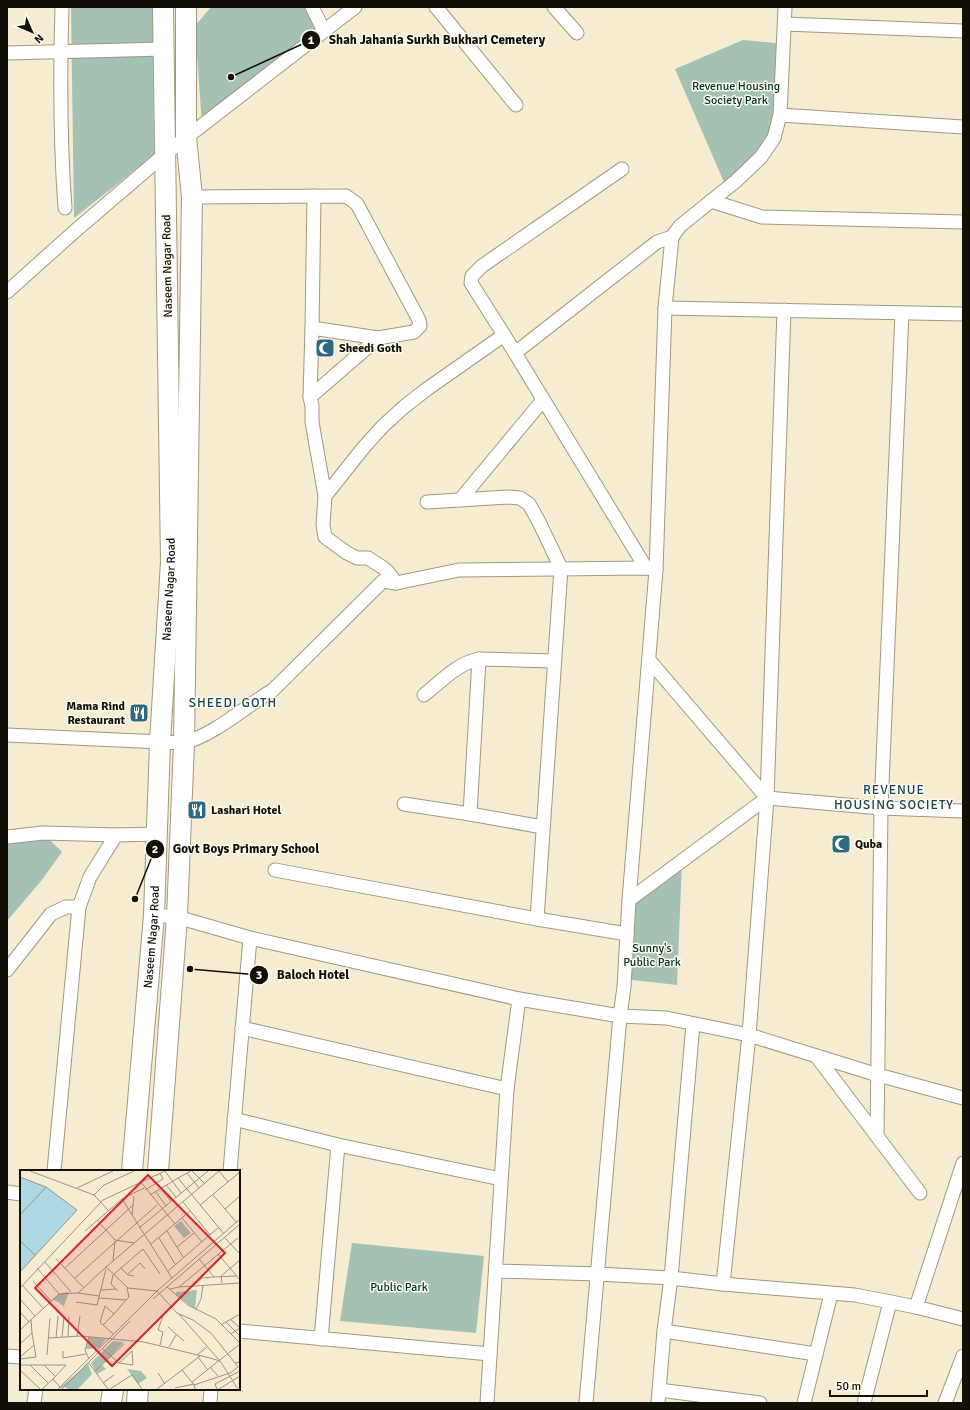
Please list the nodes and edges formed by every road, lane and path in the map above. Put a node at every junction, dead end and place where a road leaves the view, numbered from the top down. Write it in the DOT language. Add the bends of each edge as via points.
graph roads {
  1 [pos="62,7"];
  2 [pos="163,7"];
  3 [pos="186,7"];
  4 [pos="312,7"];
  5 [pos="355,7"];
  6 [pos="436,7"];
  7 [pos="554,7"];
  8 [pos="785,7"];
  9 [pos="785,24"];
  10 [pos="324,30"];
  11 [pos="963,31"];
  12 [pos="577,33"];
  13 [pos="164,49"];
  14 [pos="60,52"];
  15 [pos="7,53"];
  16 [pos="516,105"];
  17 [pos="780,115"];
  18 [pos="963,127"];
  19 [pos="186,137"];
  20 [pos="165,154"];
  21 [pos="622,169"];
  22 [pos="314,196"];
  23 [pos="192,197"];
  24 [pos="711,201"];
  25 [pos="65,208"];
  26 [pos="963,222"];
  27 [pos="672,237"];
  28 [pos="7,292"];
  29 [pos="666,308"];
  30 [pos="784,310"];
  31 [pos="902,313"];
  32 [pos="963,314"];
  33 [pos="312,328"];
  34 [pos="504,335"];
  35 [pos="378,338"];
  36 [pos="515,353"];
  37 [pos="310,397"];
  38 [pos="543,400"];
  39 [pos="325,496"];
  40 [pos="460,500"];
  41 [pos="427,502"];
  42 [pos="561,568"];
  43 [pos="651,569"];
  44 [pos="396,583"];
  45 [pos="479,659"];
  46 [pos="649,660"];
  47 [pos="554,661"];
  48 [pos="424,695"];
  49 [pos="7,735"];
  50 [pos="160,742"];
  51 [pos="184,743"];
  52 [pos="767,798"];
  53 [pos="404,804"];
  54 [pos="882,808"];
  55 [pos="963,811"];
  56 [pos="470,814"];
  57 [pos="543,828"];
  58 [pos="157,834"];
  59 [pos="116,835"];
  60 [pos="7,837"];
  61 [pos="275,870"];
  62 [pos="629,900"];
  63 [pos="79,907"];
  64 [pos="154,915"];
  65 [pos="177,917"];
  66 [pos="537,919"];
  67 [pos="627,934"];
  68 [pos="250,938"];
  69 [pos="7,970"];
  70 [pos="518,999"];
  71 [pos="620,1016"];
  72 [pos="693,1024"];
  73 [pos="242,1028"];
  74 [pos="750,1035"];
  75 [pos="817,1057"];
  76 [pos="878,1075"];
  77 [pos="507,1089"];
  78 [pos="963,1098"];
  79 [pos="234,1119"];
  80 [pos="877,1135"];
  81 [pos="338,1145"];
  82 [pos="963,1163"];
  83 [pos="54,1170"];
  84 [pos="132,1170"];
  85 [pos="158,1170"];
  86 [pos="230,1170"];
  87 [pos="501,1179"];
  88 [pos="7,1192"];
  89 [pos="920,1193"];
  90 [pos="20,1194"];
  91 [pos="496,1271"];
  92 [pos="598,1274"];
  93 [pos="671,1278"];
  94 [pos="723,1284"];
  95 [pos="831,1294"];
  96 [pos="890,1302"];
  97 [pos="916,1307"];
  98 [pos="963,1319"];
  99 [pos="240,1331"];
  100 [pos="664,1331"];
  101 [pos="321,1339"];
  102 [pos="490,1354"];
  103 [pos="816,1354"];
  104 [pos="7,1356"];
  105 [pos="963,1356"];
  106 [pos="20,1357"];
  107 [pos="36,1390"];
  108 [pos="113,1390"];
  109 [pos="138,1390"];
  110 [pos="211,1390"];
  111 [pos="658,1396"];
  112 [pos="34,1403"];
  113 [pos="111,1403"];
  114 [pos="137,1403"];
  115 [pos="210,1403"];
  116 [pos="487,1403"];
  117 [pos="586,1403"];
  118 [pos="760,1403"];
  119 [pos="804,1403"];
  120 [pos="864,1403"];
  121 [pos="945,1403"];
  1 -- 14 [label="street"];
  2 -- 13 [label="main road, Naseem Nagar Road"];
  3 -- 19 [label="main road, Naseem Nagar Road"];
  4 -- 10 [label="street"];
  5 -- 10 [label="street"];
  6 -- 16 [label="street"];
  7 -- 12 [label="street"];
  8 -- 9 [label="street"];
  9 -- 11 [label="street"];
  9 -- 17 [label="street"];
  10 -- 19 [label="street"];
  13 -- 14 [label="street"];
  13 -- 20 [label="main road, Naseem Nagar Road"];
  14 -- 15 [label="street"];
  14 -- 25 [label="street"];
  17 -- 18 [label="street"];
  17 -- 24 [label="street" via="774,138 761,158"];
  19 -- 20 [label="street"];
  19 -- 23 [label="main road, Naseem Nagar Road"];
  20 -- 28 [label="street"];
  20 -- 50 [label="main road, Naseem Nagar Road" via="171,562"];
  21 -- 34 [label="street" via="482,266 472,276 471,283"];
  22 -- 23 [label="street"];
  22 -- 33 [label="street"];
  22 -- 35 [label="street" via="346,196 358,204 419,320 420,326 414,332"];
  23 -- 51 [label="main road, Naseem Nagar Road"];
  24 -- 26 [label="street" via="762,217"];
  24 -- 27 [label="street" via="680,226"];
  27 -- 29 [label="street"];
  27 -- 36 [label="street" via="657,242"];
  29 -- 30 [label="street"];
  29 -- 43 [label="street"];
  30 -- 31 [label="street"];
  30 -- 52 [label="street"];
  31 -- 32 [label="street"];
  31 -- 54 [label="street"];
  33 -- 35 [label="street"];
  33 -- 37 [label="street"];
  34 -- 36 [label="street"];
  34 -- 39 [label="street" via="405,406 364,447"];
  35 -- 37 [label="street"];
  36 -- 38 [label="street"];
  37 -- 39 [label="street"];
  38 -- 40 [label="street"];
  38 -- 43 [label="street"];
  39 -- 44 [label="street" via="325,537 347,553 357,558 368,558 382,567"];
  40 -- 41 [label="street"];
  40 -- 42 [label="street" via="508,497 520,498 529,504"];
  42 -- 43 [label="street"];
  42 -- 44 [label="street" via="459,570"];
  42 -- 47 [label="street"];
  43 -- 46 [label="street"];
  44 -- 51 [label="street" via="383,581 273,690 212,731"];
  45 -- 47 [label="street"];
  45 -- 48 [label="street" via="460,666"];
  45 -- 56 [label="street"];
  46 -- 52 [label="street"];
  46 -- 62 [label="street"];
  47 -- 57 [label="street"];
  49 -- 50 [label="street"];
  50 -- 51 [label="street"];
  50 -- 58 [label="main road, Naseem Nagar Road"];
  51 -- 65 [label="main road, Naseem Nagar Road"];
  52 -- 54 [label="street"];
  52 -- 62 [label="street"];
  52 -- 74 [label="street"];
  53 -- 56 [label="street"];
  54 -- 55 [label="street"];
  54 -- 76 [label="street"];
  56 -- 57 [label="street"];
  57 -- 66 [label="street"];
  58 -- 59 [label="street"];
  58 -- 64 [label="main road, Naseem Nagar Road"];
  59 -- 60 [label="street" via="43,833"];
  59 -- 63 [label="street" via="90,877"];
  61 -- 66 [label="street"];
  62 -- 67 [label="street"];
  63 -- 69 [label="street" via="66,907 51,914"];
  63 -- 83 [label="street"];
  64 -- 65 [label="street"];
  64 -- 84 [label="main road, Naseem Nagar Road"];
  65 -- 68 [label="street"];
  65 -- 85 [label="main road, Naseem Nagar Road"];
  66 -- 67 [label="street"];
  67 -- 71 [label="street"];
  68 -- 70 [label="street"];
  68 -- 73 [label="street"];
  70 -- 71 [label="street"];
  70 -- 77 [label="street"];
  71 -- 72 [label="street" via="666,1018"];
  71 -- 92 [label="street"];
  72 -- 74 [label="street"];
  72 -- 93 [label="street"];
  73 -- 77 [label="street"];
  73 -- 79 [label="street"];
  74 -- 75 [label="street"];
  74 -- 94 [label="street"];
  75 -- 76 [label="street"];
  75 -- 80 [label="street"];
  76 -- 78 [label="street"];
  76 -- 80 [label="street"];
  77 -- 87 [label="street"];
  79 -- 81 [label="street"];
  79 -- 86 [label="street"];
  80 -- 89 [label="street"];
  81 -- 87 [label="street"];
  81 -- 101 [label="street"];
  82 -- 97 [label="street"];
  87 -- 91 [label="street"];
  88 -- 90 [label="street"];
  91 -- 92 [label="street"];
  91 -- 102 [label="street"];
  92 -- 93 [label="street"];
  92 -- 117 [label="street"];
  93 -- 94 [label="street"];
  93 -- 100 [label="street"];
  94 -- 95 [label="street"];
  95 -- 96 [label="street" via="855,1295"];
  95 -- 103 [label="street"];
  96 -- 97 [label="street"];
  96 -- 120 [label="street"];
  97 -- 98 [label="street"];
  99 -- 101 [label="street"];
  100 -- 103 [label="street"];
  100 -- 111 [label="street"];
  101 -- 102 [label="street"];
  102 -- 116 [label="street"];
  103 -- 119 [label="street"];
  104 -- 106 [label="street"];
  105 -- 121 [label="street"];
  107 -- 112 [label="street"];
  108 -- 113 [label="main road"];
  109 -- 114 [label="main road"];
  110 -- 115 [label="street"];
  111 -- 118 [label="street"];
}
